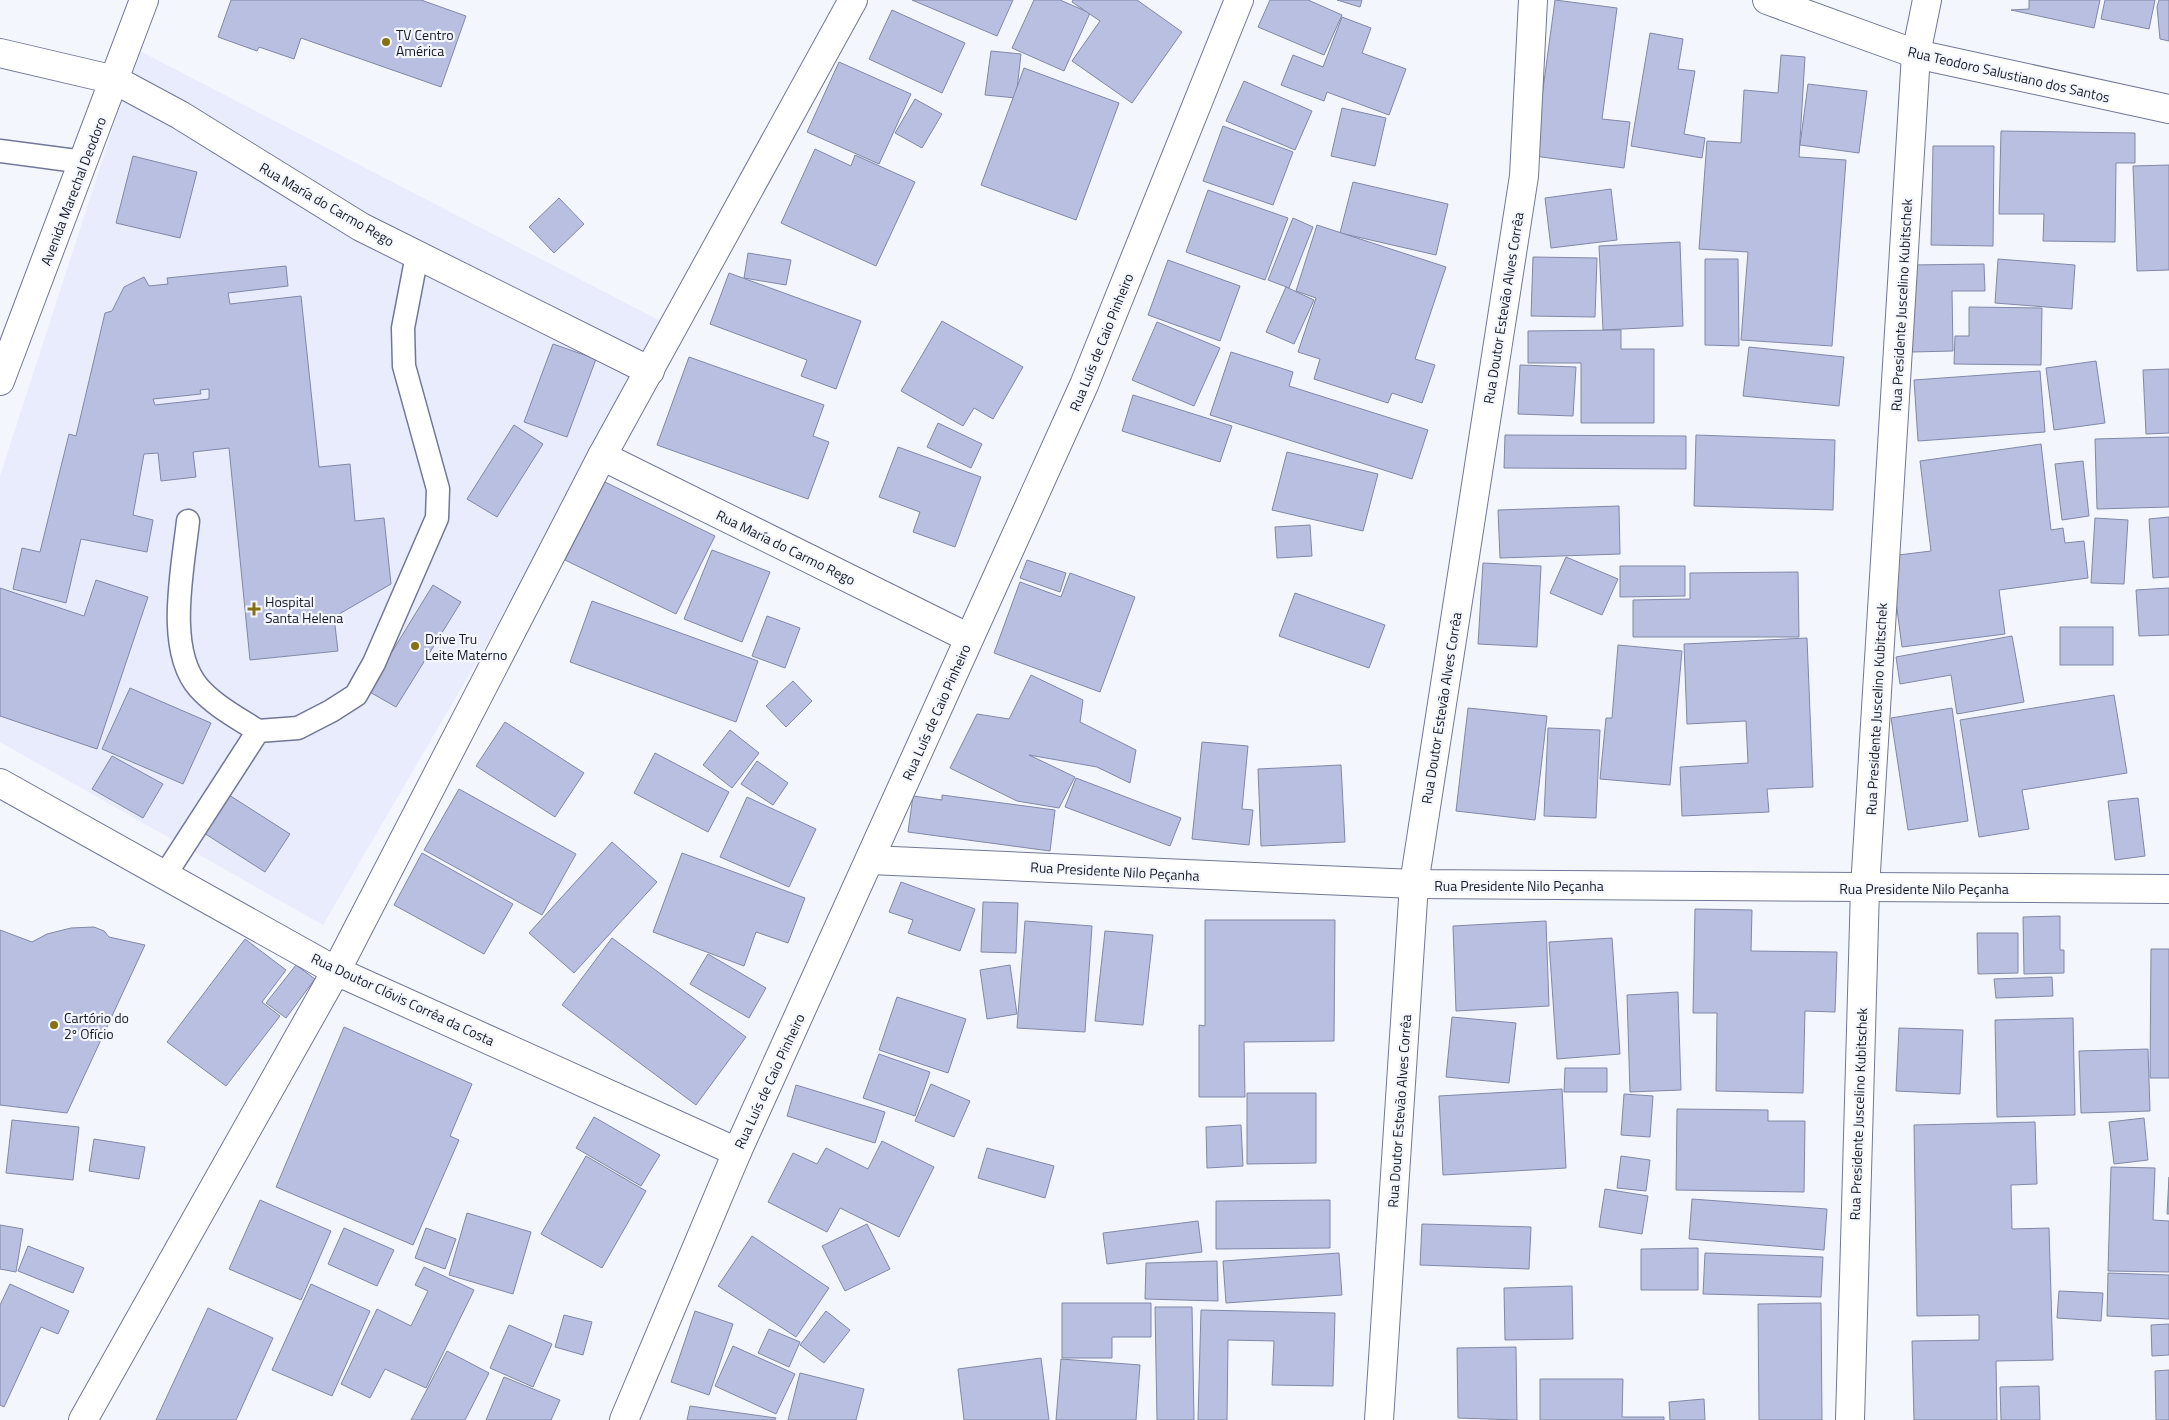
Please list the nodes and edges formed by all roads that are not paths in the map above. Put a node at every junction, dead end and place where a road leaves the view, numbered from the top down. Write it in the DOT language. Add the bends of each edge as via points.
graph roads {
  1 [pos="144,0"];
  2 [pos="853,0"];
  3 [pos="1239,0"];
  4 [pos="1533,0"];
  5 [pos="1767,0"];
  6 [pos="1927,0"];
  7 [pos="0,53"];
  8 [pos="1916,54"];
  9 [pos="115,80"];
  10 [pos="2169,110"];
  11 [pos="0,151"];
  12 [pos="84,162"];
  13 [pos="417,255"];
  14 [pos="650,371"];
  15 [pos="0,381"];
  16 [pos="602,456"];
  17 [pos="188,521"];
  18 [pos="969,638"];
  19 [pos="258,731"];
  20 [pos="0,783"];
  21 [pos="870,860"];
  22 [pos="165,875"];
  23 [pos="1414,884"];
  24 [pos="1865,888"];
  25 [pos="2169,888"];
  26 [pos="336,971"];
  27 [pos="737,1152"];
  28 [pos="83,1420"];
  29 [pos="624,1420"];
  30 [pos="1379,1420"];
  31 [pos="1850,1420"];
  1 -- 9 [label="street, Avenida Marechal Deodoro"];
  2 -- 14 [label="street"];
  3 -- 18 [label="street, Rua Luís de Caio Pinheiro" via="1084,385"];
  4 -- 23 [label="street, Rua Doutor Estevão Alves Corrêa" via="1524,176"];
  5 -- 8 [label="street, Rua Teodoro Salustiano dos Santos"];
  6 -- 8 [label="street, Rua Presidente Juscelino Kubitschek"];
  7 -- 9 [label="street, Rua María do Carmo Rego"];
  8 -- 10 [label="street, Rua Teodoro Salustiano dos Santos"];
  8 -- 24 [label="street, Rua Presidente Juscelino Kubitschek"];
  9 -- 12 [label="street, Avenida Marechal Deodoro"];
  9 -- 13 [label="street, Rua María do Carmo Rego" via="180,115 361,227"];
  11 -- 12 [label="lane"];
  12 -- 15 [label="street, Avenida Marechal Deodoro"];
  13 -- 14 [label="street, Rua María do Carmo Rego"];
  13 -- 19 [label="lane" via="403,328 404,366 438,489 437,518 374,663 356,695 298,728"];
  14 -- 16 [label="street"];
  16 -- 18 [label="street, Rua María do Carmo Rego"];
  16 -- 26 [label="street"];
  17 -- 19 [label="lane" via="178,621 186,668 198,688 212,701"];
  18 -- 21 [label="street, Rua Luís de Caio Pinheiro"];
  19 -- 22 [label="lane"];
  20 -- 22 [label="street, Rua Doutor Clóvis Corrêa da Costa"];
  21 -- 23 [label="street, Rua Presidente Nilo Peçanha"];
  21 -- 27 [label="street, Rua Luís de Caio Pinheiro"];
  22 -- 26 [label="street, Rua Doutor Clóvis Corrêa da Costa"];
  23 -- 24 [label="street, Rua Presidente Nilo Peçanha"];
  23 -- 30 [label="street, Rua Doutor Estevão Alves Corrêa"];
  24 -- 25 [label="street, Rua Presidente Nilo Peçanha"];
  24 -- 31 [label="street, Rua Presidente Juscelino Kubitschek"];
  26 -- 27 [label="street, Rua Doutor Clóvis Corrêa da Costa"];
  26 -- 28 [label="street"];
  27 -- 29 [label="street, Rua Luís de Caio Pinheiro"];
}
